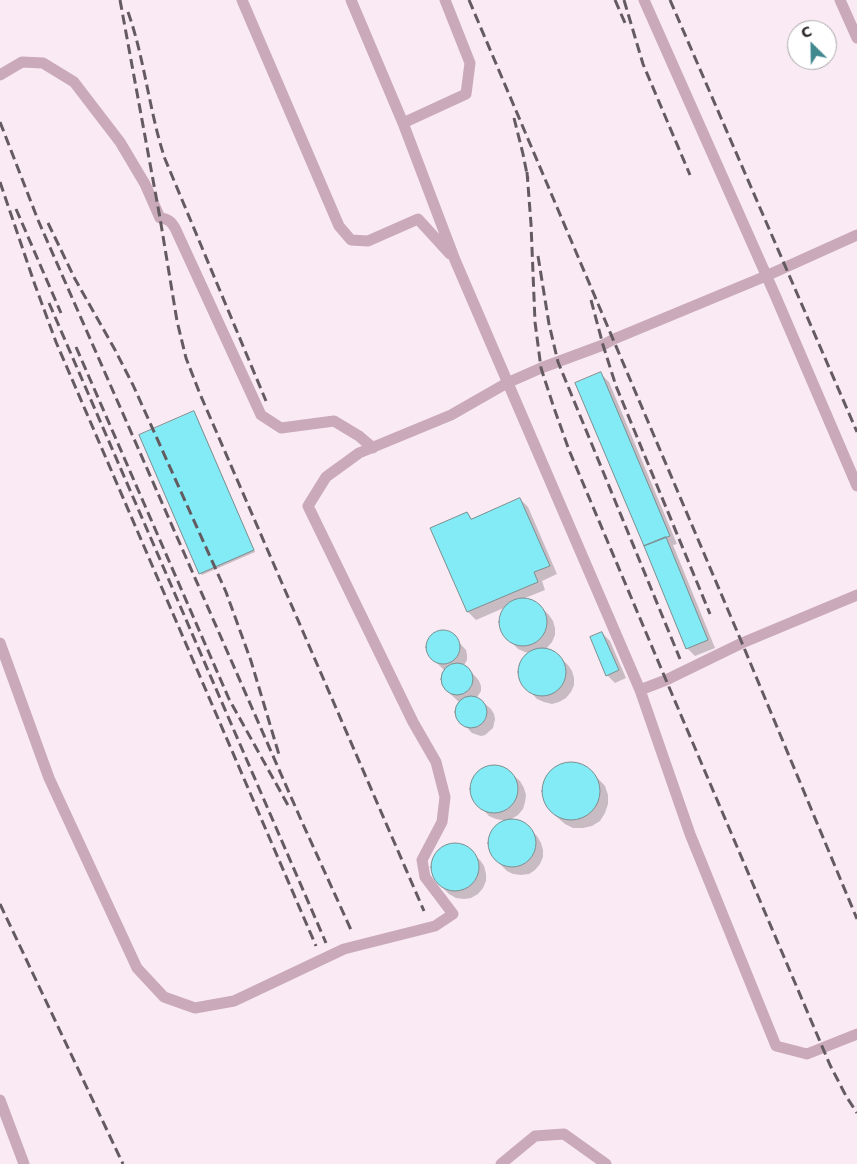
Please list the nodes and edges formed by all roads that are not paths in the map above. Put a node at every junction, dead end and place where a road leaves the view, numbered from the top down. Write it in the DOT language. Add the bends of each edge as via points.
graph roads {
  1 [pos="242,0"];
  2 [pos="351,0"];
  3 [pos="445,0"];
  4 [pos="644,0"];
  5 [pos="840,0"];
  6 [pos="857,38"];
  7 [pos="0,75"];
  8 [pos="403,123"];
  9 [pos="857,235"];
  10 [pos="455,260"];
  11 [pos="766,276"];
  12 [pos="507,383"];
  13 [pos="373,448"];
  14 [pos="857,486"];
  15 [pos="857,595"];
  16 [pos="0,643"];
  17 [pos="640,690"];
  18 [pos="857,1034"];
  19 [pos="0,1100"];
  20 [pos="24,1164"];
  21 [pos="501,1164"];
  22 [pos="606,1164"];
  1 -- 10 [label="lane" via="339,226 351,240 368,241 418,219"];
  2 -- 8 [label="lane"];
  3 -- 8 [label="lane" via="470,63 466,94"];
  4 -- 11 [label="lane"];
  5 -- 6 [label="lane"];
  7 -- 13 [label="lane" via="22,62 43,63 74,82 120,142 145,184 160,218 172,222 261,415 281,428 334,421"];
  8 -- 10 [label="lane"];
  9 -- 11 [label="lane"];
  10 -- 12 [label="lane"];
  11 -- 12 [label="lane"];
  11 -- 14 [label="lane"];
  12 -- 13 [label="lane" via="451,415"];
  12 -- 17 [label="lane"];
  13 -- 16 [label="lane" via="326,478 308,506 413,722 436,762 445,797 442,822 422,860 425,877 453,914 435,926 344,948 234,1002 195,1008 164,997 137,968 49,778"];
  15 -- 17 [label="lane"];
  17 -- 18 [label="lane" via="690,834 776,1046 807,1054"];
  19 -- 20 [label="lane"];
  21 -- 22 [label="lane" via="534,1136 564,1134"];
}
